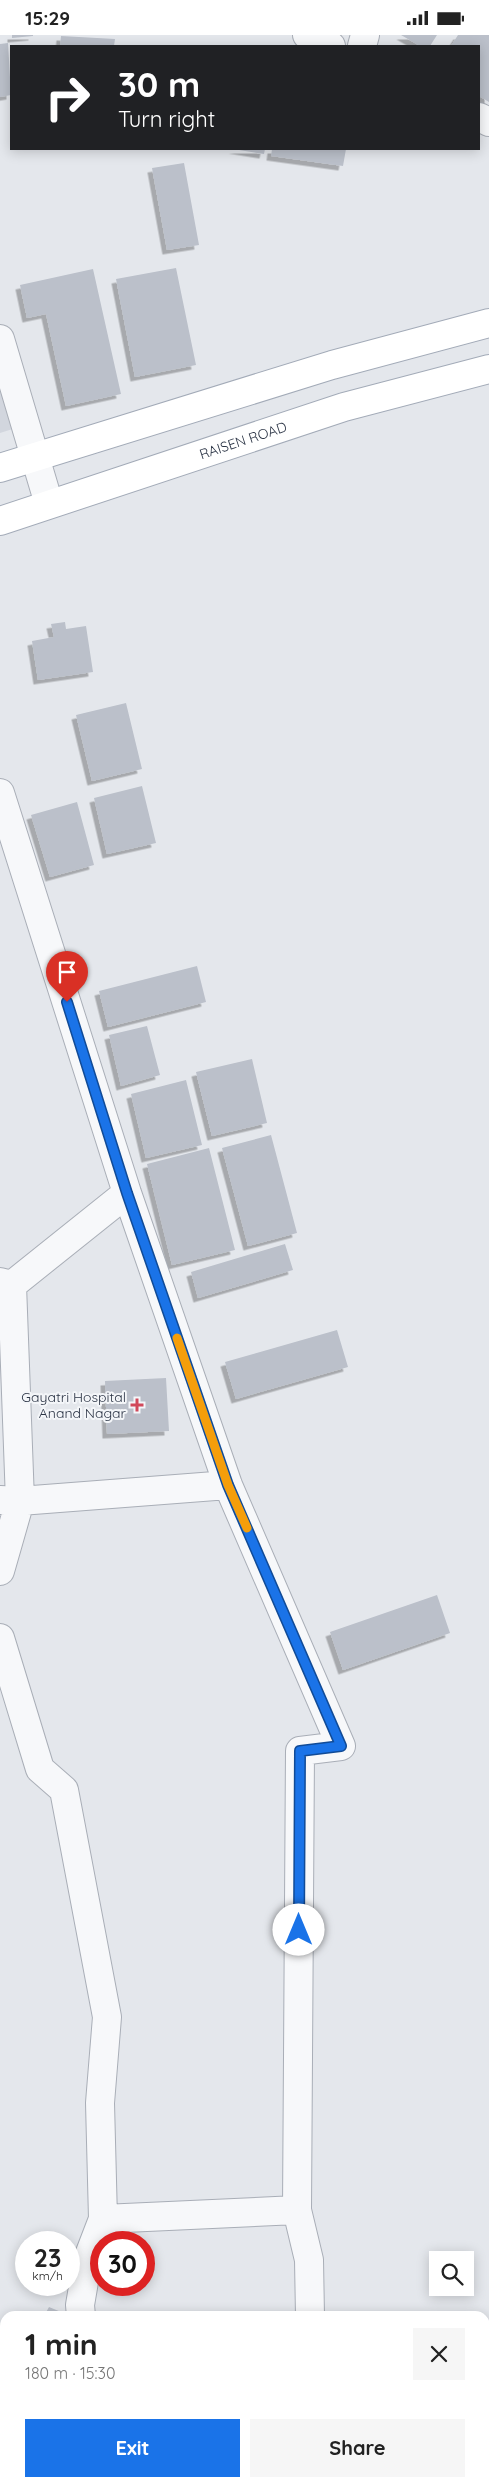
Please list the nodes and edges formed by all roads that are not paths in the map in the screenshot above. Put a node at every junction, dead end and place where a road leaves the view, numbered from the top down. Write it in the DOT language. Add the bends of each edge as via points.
graph roads {
  1 [pos="308,35"];
  2 [pos="329,45"];
  3 [pos="489,323"];
  4 [pos="0,339"];
  5 [pos="489,369"];
  6 [pos="36,457"];
  7 [pos="0,468"];
  8 [pos="49,504"];
  9 [pos="0,521"];
  10 [pos="0,793"];
  11 [pos="127,1193"];
  12 [pos="6,1283"];
  13 [pos="228,1485"];
  14 [pos="10,1500"];
  15 [pos="0,1571"];
  16 [pos="0,1638"];
  17 [pos="297,2209"];
  18 [pos="103,2219"];
  19 [pos="81,2311"];
  20 [pos="310,2311"];
  1 -- 2 [label="street"];
  3 -- 6 [label="main road" via="332,365"];
  4 -- 6 [label="street"];
  5 -- 8 [label="main road, RAISEN ROAD" via="344,407"];
  6 -- 7 [label="main road"];
  6 -- 8 [label="street"];
  8 -- 9 [label="main road, RAISEN ROAD"];
  10 -- 11 [label="street"];
  11 -- 12 [label="street"];
  11 -- 13 [label="street"];
  12 -- 14 [label="street"];
  13 -- 14 [label="street"];
  13 -- 17 [label="street" via="341,1746 300,1751"];
  14 -- 15 [label="street"];
  16 -- 18 [label="street" via="40,1769 64,1790 107,2017 100,2103"];
  17 -- 18 [label="street"];
  17 -- 20 [label="street" via="309,2260"];
  18 -- 19 [label="street" via="88,2258"];
}
